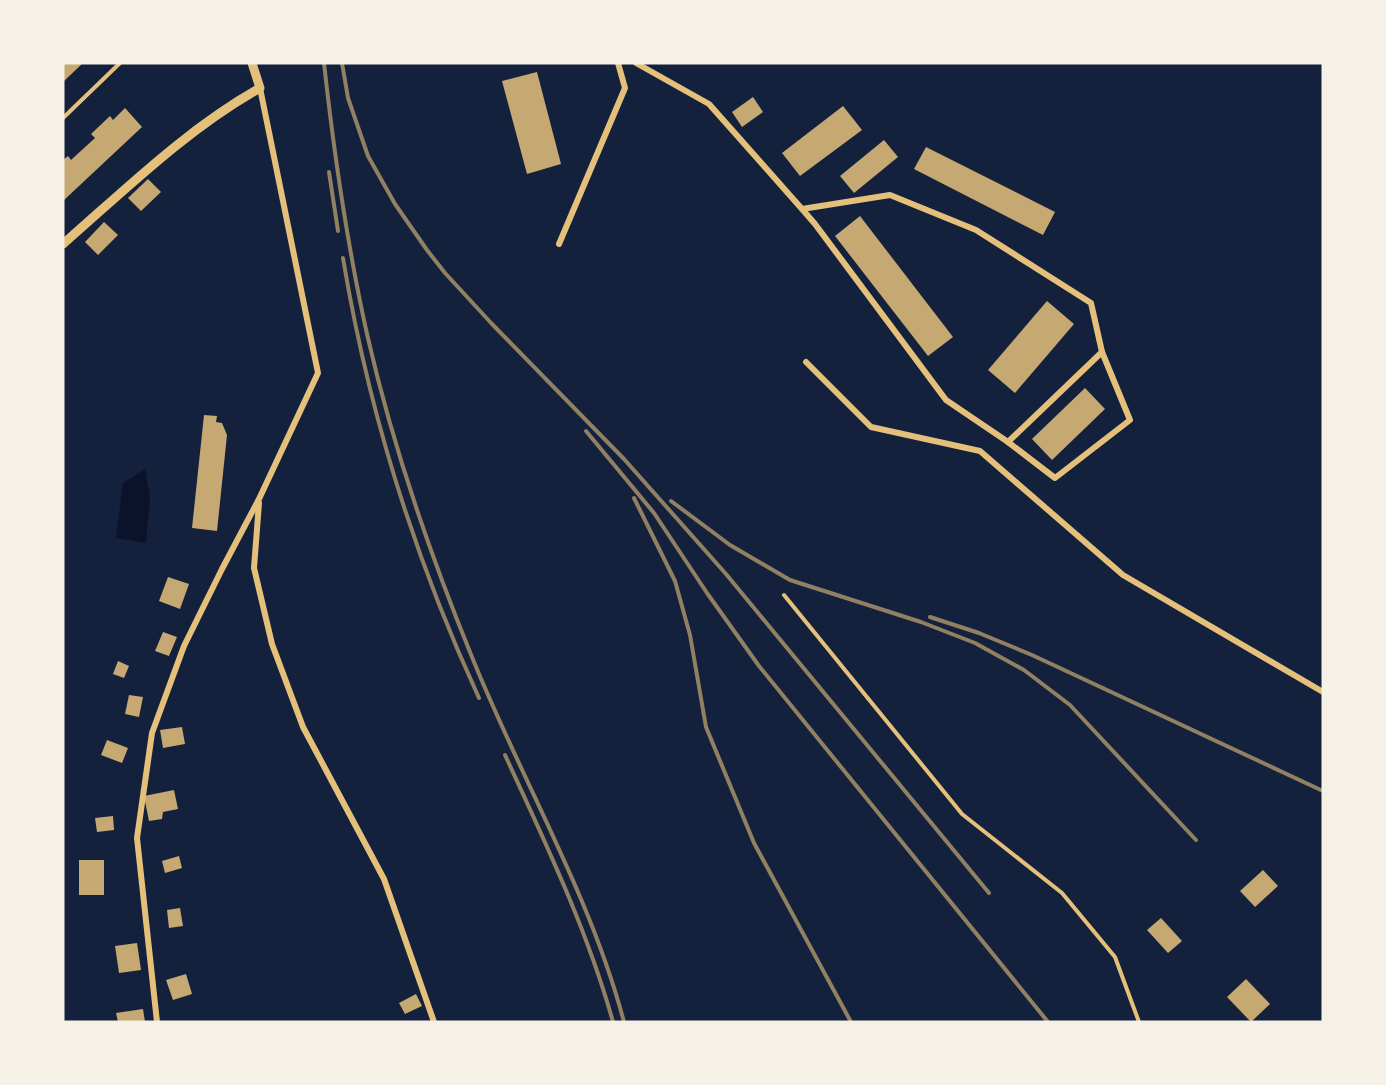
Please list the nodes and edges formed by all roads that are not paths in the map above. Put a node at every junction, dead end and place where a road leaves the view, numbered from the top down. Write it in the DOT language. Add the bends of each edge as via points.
graph roads {
  1 [pos="120,63"];
  2 [pos="252,63"];
  3 [pos="618,63"];
  4 [pos="636,63"];
  5 [pos="260,88"];
  6 [pos="63,118"];
  7 [pos="802,209"];
  8 [pos="63,244"];
  9 [pos="559,244"];
  10 [pos="1102,352"];
  11 [pos="806,362"];
  12 [pos="1008,442"];
  13 [pos="259,499"];
  14 [pos="783,595"];
  15 [pos="1323,692"];
  16 [pos="158,1022"];
  17 [pos="434,1022"];
  18 [pos="1139,1022"];
  1 -- 6 [label="lane"];
  2 -- 5 [label="street"];
  3 -- 9 [label="street" via="625,88"];
  4 -- 7 [label="street" via="709,104"];
  5 -- 8 [label="street" via="200,126"];
  5 -- 13 [label="street" via="318,373"];
  7 -- 10 [label="street" via="890,195 976,230 1091,303"];
  7 -- 12 [label="street" via="946,400"];
  10 -- 12 [label="street"];
  10 -- 12 [label="street" via="1130,420 1055,478"];
  11 -- 15 [label="street" via="871,427 980,451 1124,575"];
  13 -- 16 [label="street" via="184,646 152,733 137,838"];
  13 -- 17 [label="street" via="254,568 272,644 303,727 384,879"];
  14 -- 18 [label="lane" via="962,814 1062,893 1115,957"];
}
